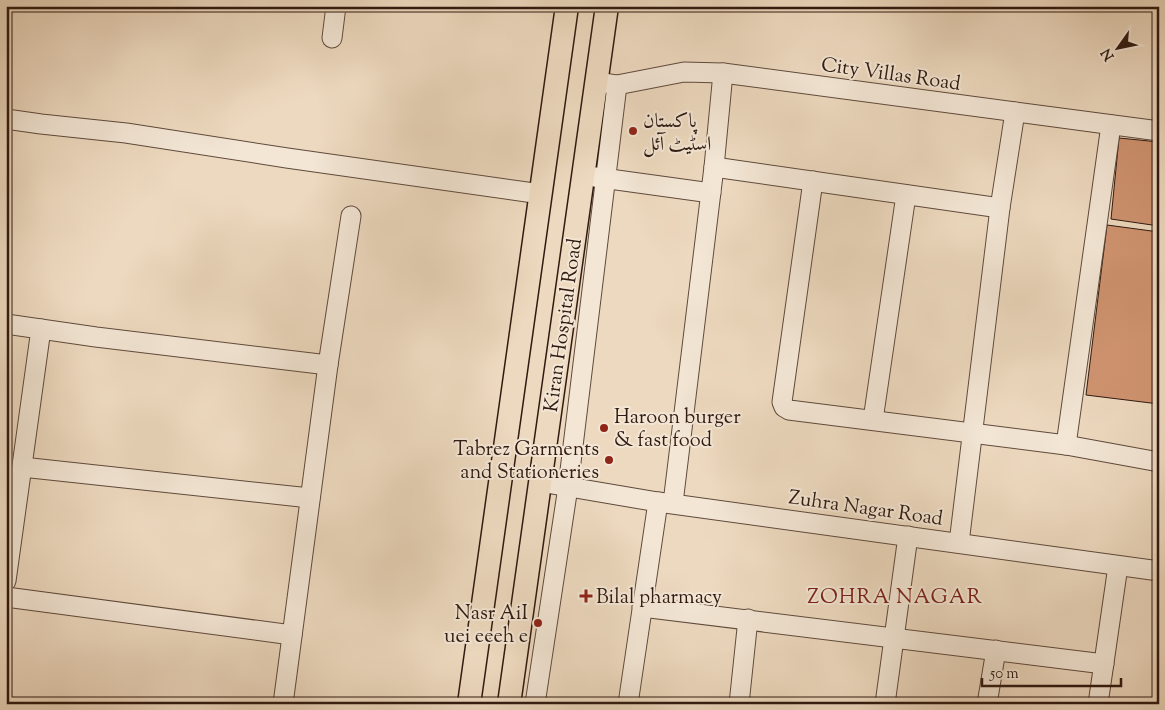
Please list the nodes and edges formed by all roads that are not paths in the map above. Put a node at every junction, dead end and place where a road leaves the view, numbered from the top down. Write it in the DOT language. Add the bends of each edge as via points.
graph roads {
  1 [pos="336,6"];
  2 [pos="567,6"];
  3 [pos="606,6"];
  4 [pos="332,38"];
  5 [pos="723,73"];
  6 [pos="607,83"];
  7 [pos="1015,112"];
  8 [pos="6,118"];
  9 [pos="1111,125"];
  10 [pos="1159,131"];
  11 [pos="714,167"];
  12 [pos="584,175"];
  13 [pos="606,178"];
  14 [pos="813,181"];
  15 [pos="711,193"];
  16 [pos="541,194"];
  17 [pos="906,195"];
  18 [pos="1000,208"];
  19 [pos="351,216"];
  20 [pos="6,324"];
  21 [pos="41,329"];
  22 [pos="328,366"];
  23 [pos="873,420"];
  24 [pos="972,432"];
  25 [pos="1066,445"];
  26 [pos="1159,462"];
  27 [pos="22,467"];
  28 [pos="540,482"];
  29 [pos="568,487"];
  30 [pos="310,498"];
  31 [pos="666,503"];
  32 [pos="908,536"];
  33 [pos="959,543"];
  34 [pos="1118,566"];
  35 [pos="1159,571"];
  36 [pos="6,582"];
  37 [pos="6,597"];
  38 [pos="642,606"];
  39 [pos="748,619"];
  40 [pos="292,635"];
  41 [pos="894,637"];
  42 [pos="996,650"];
  43 [pos="1104,664"];
  44 [pos="283,704"];
  45 [pos="470,704"];
  46 [pos="509,704"];
  47 [pos="535,704"];
  48 [pos="628,704"];
  49 [pos="739,704"];
  50 [pos="885,704"];
  51 [pos="987,704"];
  52 [pos="1098,704"];
  1 -- 4 [label="street"];
  2 -- 16 [label="main road, Kiran Hospital Road"];
  3 -- 6 [label="main road, Kiran Hospital Road"];
  5 -- 6 [label="street, City Villas Road" via="684,72"];
  5 -- 7 [label="street, City Villas Road"];
  5 -- 11 [label="street"];
  6 -- 12 [label="main road, Kiran Hospital Road"];
  6 -- 13 [label="street"];
  7 -- 9 [label="street, City Villas Road"];
  7 -- 18 [label="street"];
  8 -- 16 [label="street"];
  9 -- 10 [label="street, City Villas Road"];
  9 -- 25 [label="street"];
  11 -- 14 [label="street"];
  11 -- 15 [label="street"];
  12 -- 13 [label="street"];
  12 -- 28 [label="main road, Kiran Hospital Road"];
  13 -- 15 [label="street"];
  13 -- 29 [label="street"];
  14 -- 17 [label="street"];
  14 -- 23 [label="street" via="782,402 789,410"];
  15 -- 31 [label="street"];
  16 -- 45 [label="main road, Kiran Hospital Road"];
  17 -- 18 [label="street"];
  17 -- 23 [label="street"];
  18 -- 24 [label="street"];
  19 -- 22 [label="street"];
  20 -- 21 [label="street"];
  21 -- 22 [label="street"];
  21 -- 27 [label="street"];
  22 -- 30 [label="street"];
  23 -- 24 [label="street"];
  24 -- 25 [label="street"];
  24 -- 33 [label="street"];
  25 -- 26 [label="street"];
  27 -- 30 [label="street"];
  27 -- 36 [label="street"];
  28 -- 29 [label="street, Zuhra Nagar Road"];
  28 -- 46 [label="main road, Kiran Hospital Road"];
  29 -- 31 [label="street, Zuhra Nagar Road"];
  29 -- 47 [label="street"];
  30 -- 40 [label="street"];
  31 -- 32 [label="street, Zuhra Nagar Road"];
  31 -- 38 [label="street"];
  32 -- 33 [label="street, Zuhra Nagar Road"];
  32 -- 41 [label="street"];
  33 -- 34 [label="street, Zuhra Nagar Road"];
  34 -- 35 [label="street, Zuhra Nagar Road"];
  34 -- 43 [label="street"];
  37 -- 40 [label="street"];
  38 -- 39 [label="street"];
  38 -- 48 [label="street"];
  39 -- 41 [label="street"];
  39 -- 49 [label="street"];
  40 -- 44 [label="street"];
  41 -- 42 [label="street"];
  41 -- 50 [label="street"];
  42 -- 43 [label="street"];
  42 -- 51 [label="street"];
  43 -- 52 [label="street"];
}
